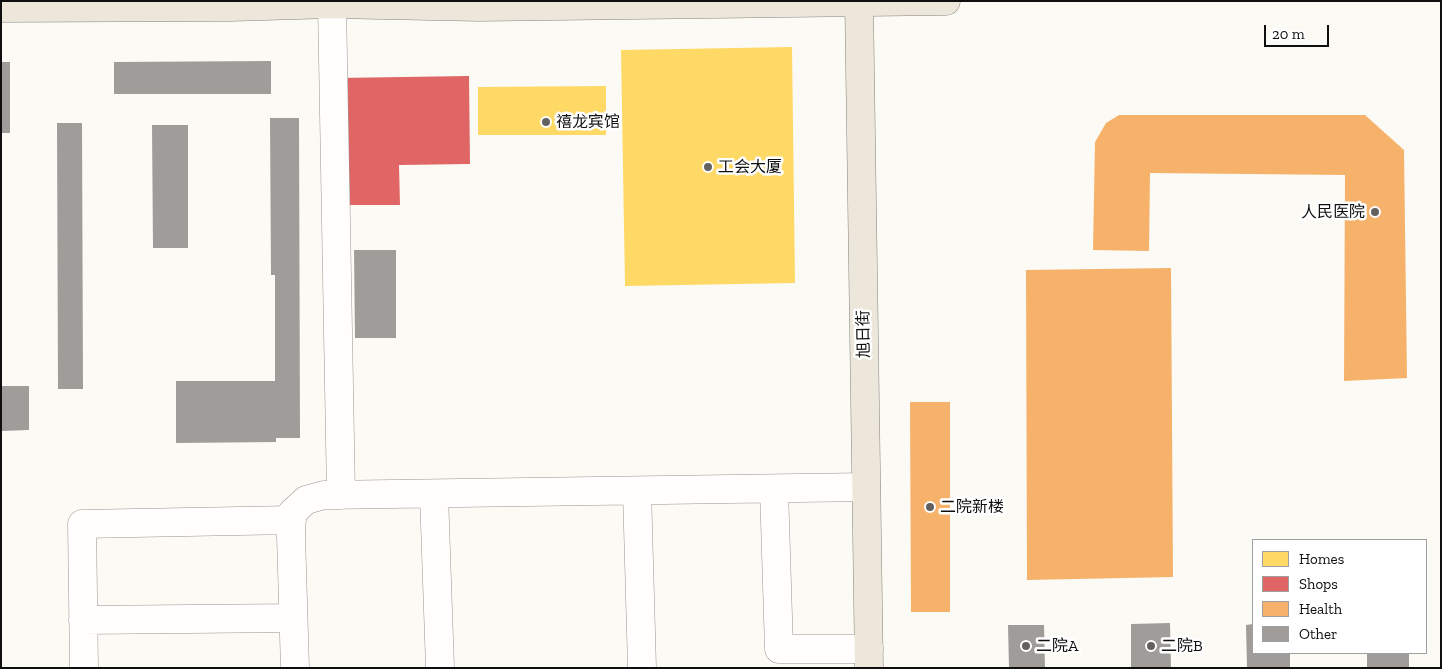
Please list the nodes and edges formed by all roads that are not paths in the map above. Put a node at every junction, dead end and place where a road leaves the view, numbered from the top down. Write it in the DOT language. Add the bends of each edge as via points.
graph roads {
  1 [pos="946,1"];
  2 [pos="859,2"];
  3 [pos="231,4"];
  4 [pos="332,4"];
  5 [pos="1,8"];
  6 [pos="866,487"];
  7 [pos="774,489"];
  8 [pos="637,491"];
  9 [pos="434,494"];
  10 [pos="340,495"];
  11 [pos="292,520"];
  12 [pos="293,618"];
  13 [pos="83,620"];
  14 [pos="869,658"];
  15 [pos="84,668"];
  16 [pos="295,668"];
  17 [pos="440,668"];
  18 [pos="642,668"];
  1 -- 2 [label="main road"];
  2 -- 4 [label="main road" via="479,7"];
  2 -- 6 [label="main road, 旭日街"];
  3 -- 4 [label="main road"];
  3 -- 5 [label="main road"];
  4 -- 10 [label="street"];
  6 -- 7 [label="street"];
  6 -- 14 [label="main road, 旭日街"];
  7 -- 8 [label="street"];
  7 -- 14 [label="street" via="779,649"];
  8 -- 9 [label="street"];
  8 -- 18 [label="street"];
  9 -- 10 [label="street"];
  9 -- 17 [label="street"];
  10 -- 11 [label="street" via="306,500 292,513"];
  11 -- 12 [label="street"];
  11 -- 13 [label="street" via="82,524"];
  12 -- 13 [label="street"];
  12 -- 16 [label="street"];
  13 -- 15 [label="street"];
}
